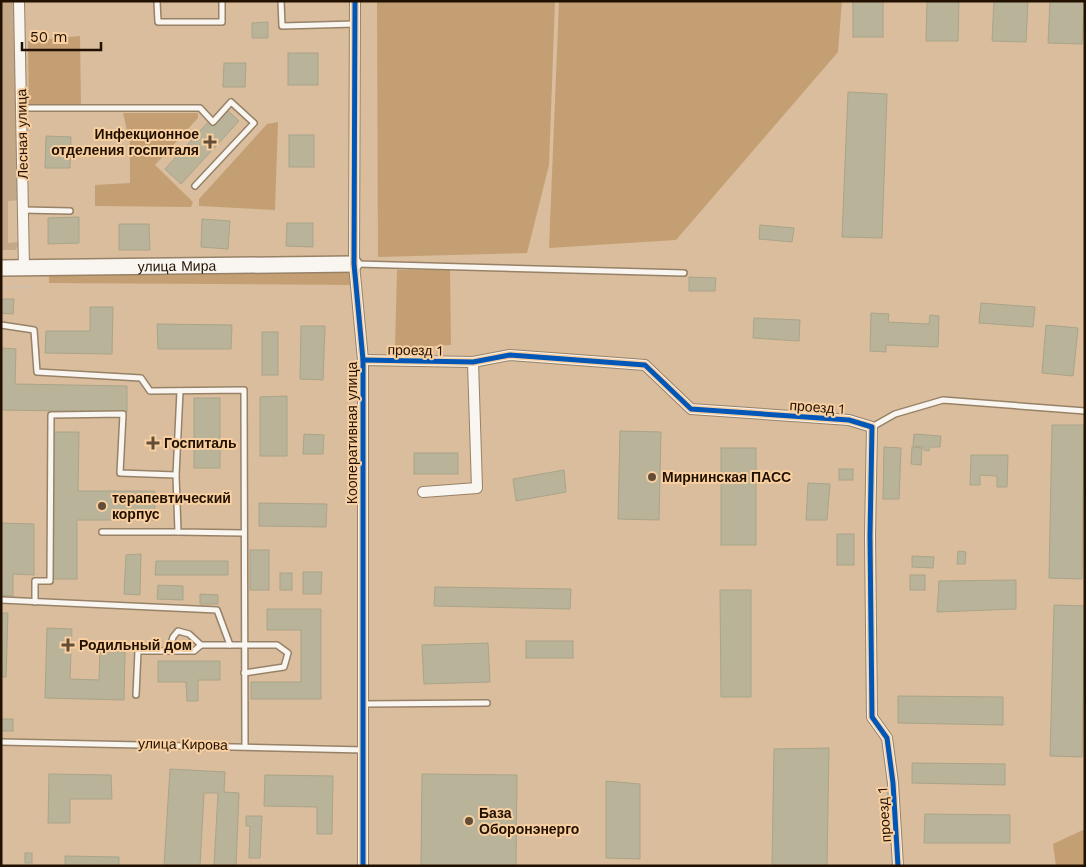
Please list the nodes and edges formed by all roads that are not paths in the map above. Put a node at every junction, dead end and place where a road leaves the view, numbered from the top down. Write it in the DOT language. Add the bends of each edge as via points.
graph roads {
  1 [pos="19,1"];
  2 [pos="157,1"];
  3 [pos="222,1"];
  4 [pos="281,1"];
  5 [pos="355,1"];
  6 [pos="355,24"];
  7 [pos="21,108"];
  8 [pos="195,186"];
  9 [pos="23,210"];
  10 [pos="70,211"];
  11 [pos="354,264"];
  12 [pos="1,268"];
  13 [pos="24,268"];
  14 [pos="684,273"];
  15 [pos="1,325"];
  16 [pos="363,360"];
  17 [pos="473,362"];
  18 [pos="180,391"];
  19 [pos="1085,410"];
  20 [pos="872,427"];
  21 [pos="176,475"];
  22 [pos="423,492"];
  23 [pos="102,532"];
  24 [pos="178,532"];
  25 [pos="244,533"];
  26 [pos="1,600"];
  27 [pos="35,602"];
  28 [pos="201,645"];
  29 [pos="230,645"];
  30 [pos="243,645"];
  31 [pos="169,651"];
  32 [pos="244,672"];
  33 [pos="136,695"];
  34 [pos="487,703"];
  35 [pos="364,704"];
  36 [pos="1,742"];
  37 [pos="245,745"];
  38 [pos="364,750"];
  39 [pos="363,866"];
  40 [pos="898,866"];
  1 -- 7 [label="street, Лесная улица"];
  2 -- 3 [label="lane" via="158,22 222,22"];
  4 -- 6 [label="lane" via="282,26"];
  5 -- 6 [label="street, Кооперативная улица"];
  6 -- 11 [label="street, Кооперативная улица"];
  7 -- 8 [label="lane" via="200,108 213,122 232,102 254,123"];
  7 -- 9 [label="street, Лесная улица"];
  9 -- 10 [label="lane"];
  9 -- 13 [label="street, Лесная улица"];
  11 -- 13 [label="street, улица Мира"];
  11 -- 14 [label="lane"];
  11 -- 16 [label="street, Кооперативная улица"];
  12 -- 13 [label="street, улица Мира"];
  15 -- 18 [label="lane" via="34,330 37,372 141,378 150,390"];
  16 -- 17 [label="street, проезд 1"];
  16 -- 35 [label="street, Кооперативная улица"];
  17 -- 20 [label="street, проезд 1" via="510,355 645,365 691,409 850,420"];
  17 -- 22 [label="street" via="477,488"];
  18 -- 21 [label="lane"];
  18 -- 25 [label="lane" via="244,390"];
  19 -- 20 [label="lane" via="943,400 895,414"];
  20 -- 40 [label="street, проезд 1" via="872,717 887,738"];
  21 -- 24 [label="lane"];
  21 -- 27 [label="lane" via="120,473 123,414 51,415 50,581 35,582"];
  23 -- 24 [label="lane"];
  24 -- 25 [label="lane"];
  25 -- 30 [label="lane"];
  26 -- 27 [label="lane"];
  27 -- 29 [label="lane" via="217,610"];
  28 -- 29 [label="lane"];
  28 -- 31 [label="lane" via="194,651"];
  28 -- 31 [label="lane" via="189,634 178,631"];
  29 -- 30 [label="lane"];
  30 -- 32 [label="lane"];
  30 -- 32 [label="lane" via="276,645 288,654 284,667"];
  31 -- 33 [label="lane" via="138,652"];
  32 -- 37 [label="lane"];
  34 -- 35 [label="lane"];
  35 -- 38 [label="street, Кооперативная улица"];
  36 -- 37 [label="lane, улица Кирова"];
  37 -- 38 [label="lane, улица Кирова"];
  38 -- 39 [label="street, Кооперативная улица"];
}
